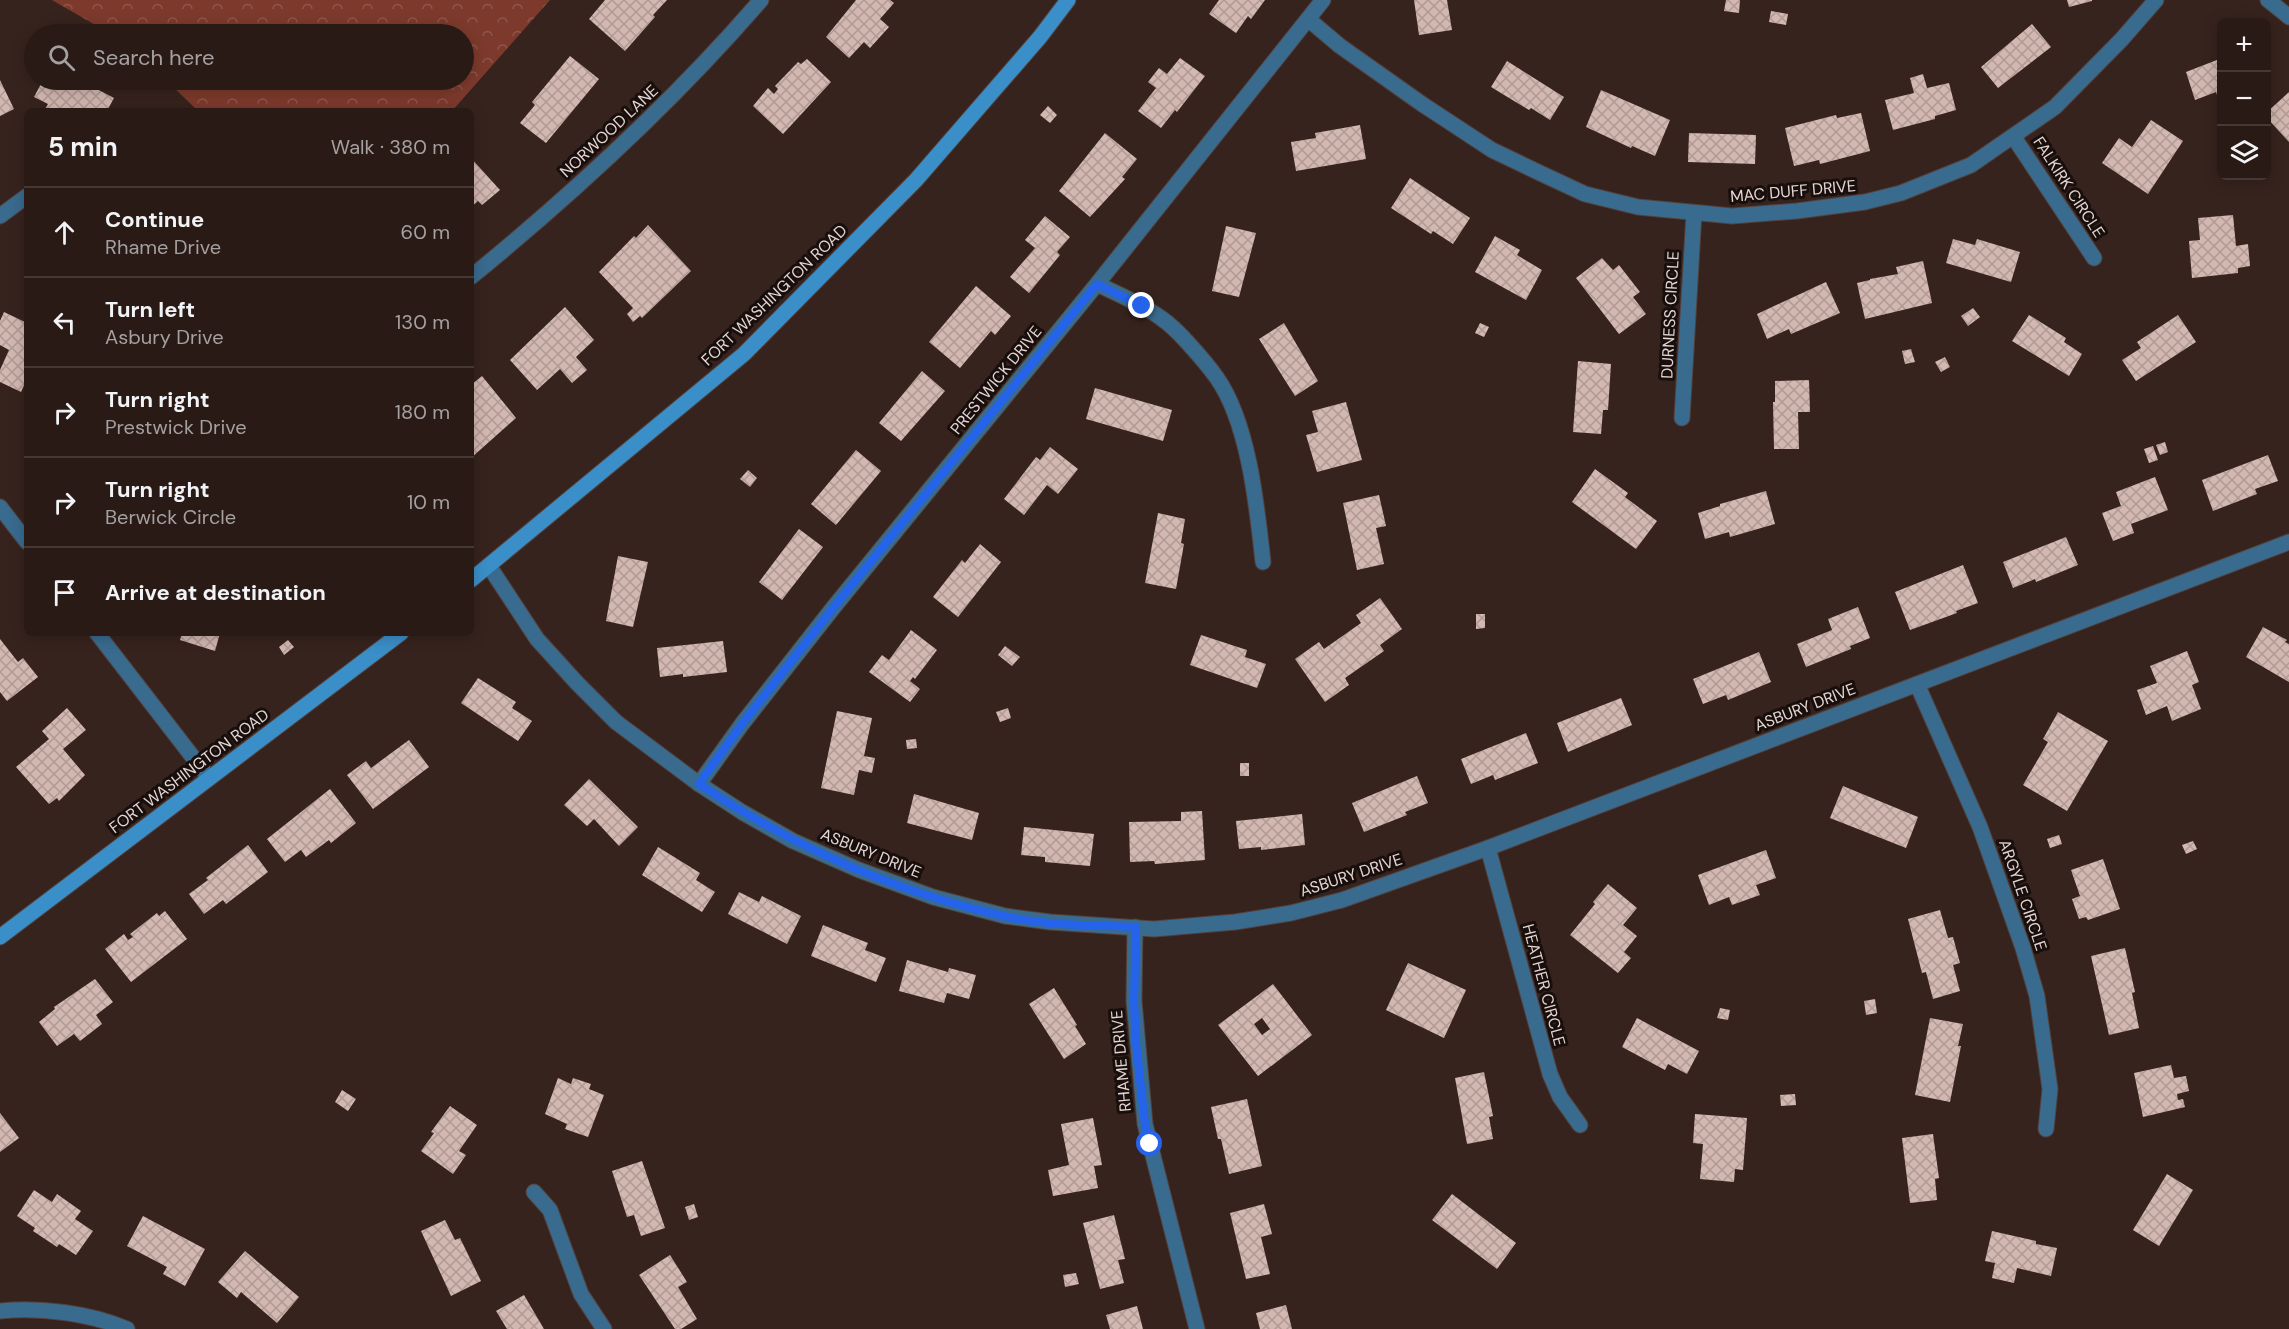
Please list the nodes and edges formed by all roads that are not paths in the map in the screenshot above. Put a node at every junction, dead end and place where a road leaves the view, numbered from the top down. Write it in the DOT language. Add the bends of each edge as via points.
graph roads {
  1 [pos="761,0"];
  2 [pos="1068,0"];
  3 [pos="1323,0"];
  4 [pos="2156,0"];
  5 [pos="2268,0"];
  6 [pos="2289,17"];
  7 [pos="1308,19"];
  8 [pos="2013,136"];
  9 [pos="24,198"];
  10 [pos="1694,213"];
  11 [pos="0,216"];
  12 [pos="2094,258"];
  13 [pos="474,276"];
  14 [pos="1097,284"];
  15 [pos="1682,418"];
  16 [pos="0,507"];
  17 [pos="24,538"];
  18 [pos="2289,542"];
  19 [pos="1263,562"];
  20 [pos="489,566"];
  21 [pos="474,578"];
  22 [pos="99,636"];
  23 [pos="397,636"];
  24 [pos="1917,684"];
  25 [pos="209,778"];
  26 [pos="699,784"];
  27 [pos="1488,848"];
  28 [pos="1136,927"];
  29 [pos="0,937"];
  30 [pos="1580,1125"];
  31 [pos="2046,1129"];
  32 [pos="534,1192"];
  33 [pos="0,1311"];
  34 [pos="127,1329"];
  35 [pos="604,1329"];
  36 [pos="1197,1329"];
  1 -- 13 [label="street, NORWOOD LANE" via="717,51 620,149"];
  2 -- 20 [label="main road, FORT WASHINGTON ROAD" via="916,180 744,354"];
  3 -- 7 [label="street, PRESTWICK DRIVE"];
  4 -- 8 [label="street, MAC DUFF DRIVE" via="2055,107"];
  5 -- 6 [label="street"];
  7 -- 10 [label="street, MAC DUFF DRIVE" via="1340,46 1492,150 1585,194 1638,207"];
  7 -- 14 [label="street, PRESTWICK DRIVE"];
  8 -- 10 [label="street, MAC DUFF DRIVE" via="1971,165 1937,181 1865,202 1732,216"];
  8 -- 12 [label="street, FALKIRK CIRCLE"];
  9 -- 11 [label="street"];
  10 -- 15 [label="street, DURNESS CIRCLE"];
  14 -- 19 [label="street" via="1163,319 1218,379 1233,408 1244,446"];
  14 -- 26 [label="street, PRESTWICK DRIVE" via="826,617"];
  16 -- 17 [label="street"];
  18 -- 24 [label="street, ASBURY DRIVE"];
  20 -- 21 [label="main road, FORT WASHINGTON ROAD"];
  20 -- 26 [label="street, ASBURY DRIVE" via="537,639 577,683 616,722"];
  22 -- 25 [label="street"];
  23 -- 25 [label="main road, FORT WASHINGTON ROAD"];
  24 -- 27 [label="street, ASBURY DRIVE"];
  24 -- 31 [label="street, ARGYLE CIRCLE" via="1980,827 2037,996 2050,1089"];
  25 -- 29 [label="main road, FORT WASHINGTON ROAD"];
  26 -- 28 [label="street, ASBURY DRIVE" via="793,841 933,897 1005,916"];
  27 -- 28 [label="street, ASBURY DRIVE" via="1342,900 1291,913 1235,922"];
  27 -- 30 [label="street, HEATHER CIRCLE" via="1550,1074 1560,1097"];
  28 -- 36 [label="street, RHAME DRIVE" via="1134,1001 1145,1124"];
  32 -- 35 [label="street" via="550,1210 581,1294"];
  33 -- 34 [label="street" via="69,1314"];
}
